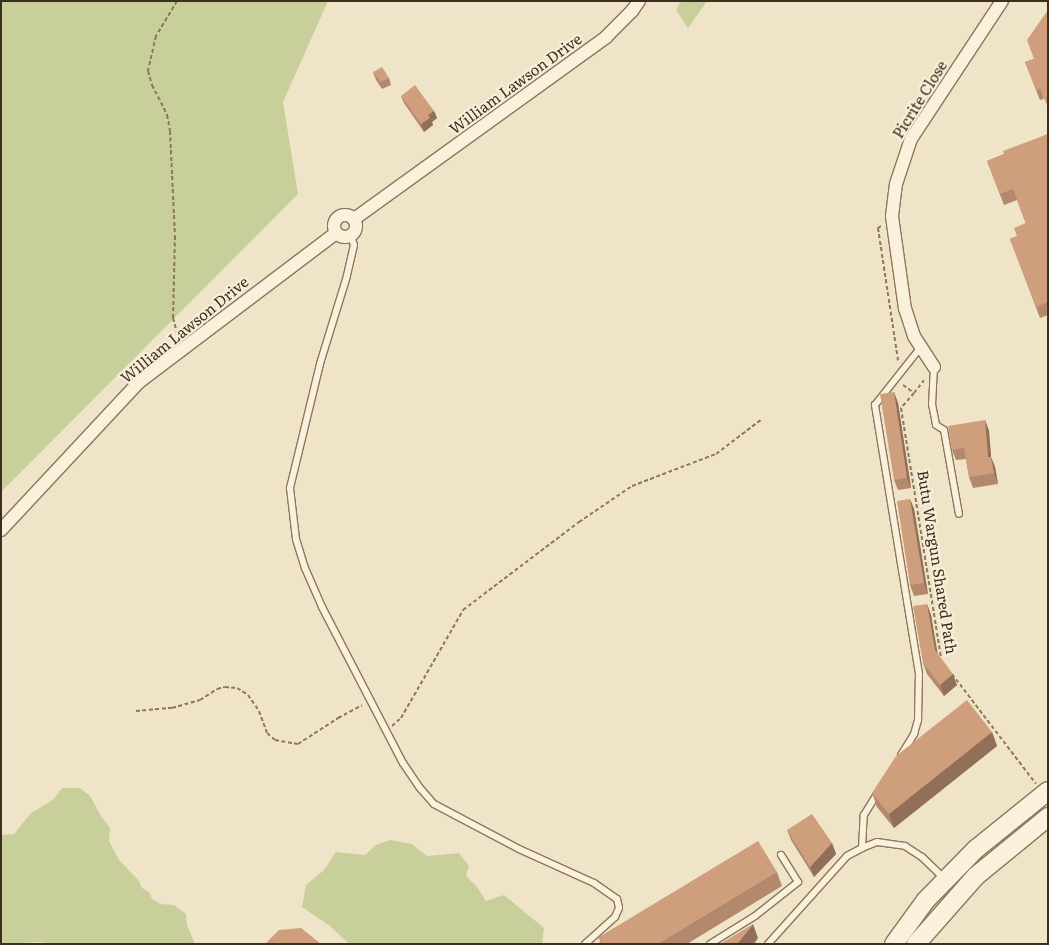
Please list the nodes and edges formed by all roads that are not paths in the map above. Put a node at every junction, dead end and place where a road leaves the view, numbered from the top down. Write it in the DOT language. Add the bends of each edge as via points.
graph roads {
  1 [pos="639,1"];
  2 [pos="1002,1"];
  3 [pos="354,219"];
  4 [pos="336,232"];
  5 [pos="351,236"];
  6 [pos="921,347"];
  7 [pos="934,367"];
  8 [pos="953,429"];
  9 [pos="944,430"];
  10 [pos="959,514"];
  11 [pos="1,530"];
  12 [pos="899,758"];
  13 [pos="884,783"];
  14 [pos="1045,786"];
  15 [pos="1048,817"];
  16 [pos="862,848"];
  17 [pos="781,855"];
  18 [pos="946,880"];
  19 [pos="585,944"];
  20 [pos="710,944"];
  21 [pos="768,944"];
  22 [pos="894,944"];
  23 [pos="916,944"];
  1 -- 3 [label="street, William Lawson Drive" via="606,37"];
  2 -- 6 [label="street, Picrite Close" via="910,139 896,184 892,216 905,309"];
  3 -- 4 [label="street, William Lawson Drive" via="348,215 337,218"];
  3 -- 5 [label="street" via="357,226"];
  4 -- 5 [label="street" via="341,236"];
  4 -- 11 [label="street, William Lawson Drive" via="139,382"];
  5 -- 19 [label="lane" via="354,245 347,276 320,364 290,488 296,539 305,568 322,607 408,770 434,804 519,849 594,883 617,899 619,908 615,918"];
  6 -- 7 [label="street, Picrite Close"];
  6 -- 12 [label="lane" via="875,405 919,674 918,720 914,734"];
  7 -- 9 [label="lane" via="932,404 936,425"];
  8 -- 9 [label="lane"];
  9 -- 10 [label="lane"];
  13 -- 16 [label="lane" via="864,815"];
  14 -- 18 [label="main road"];
  15 -- 23 [label="main road" via="960,892"];
  16 -- 18 [label="lane" via="878,842 905,846"];
  16 -- 21 [label="lane" via="847,856"];
  17 -- 20 [label="lane" via="798,882 755,916"];
  18 -- 22 [label="main road" via="926,900"];
}
